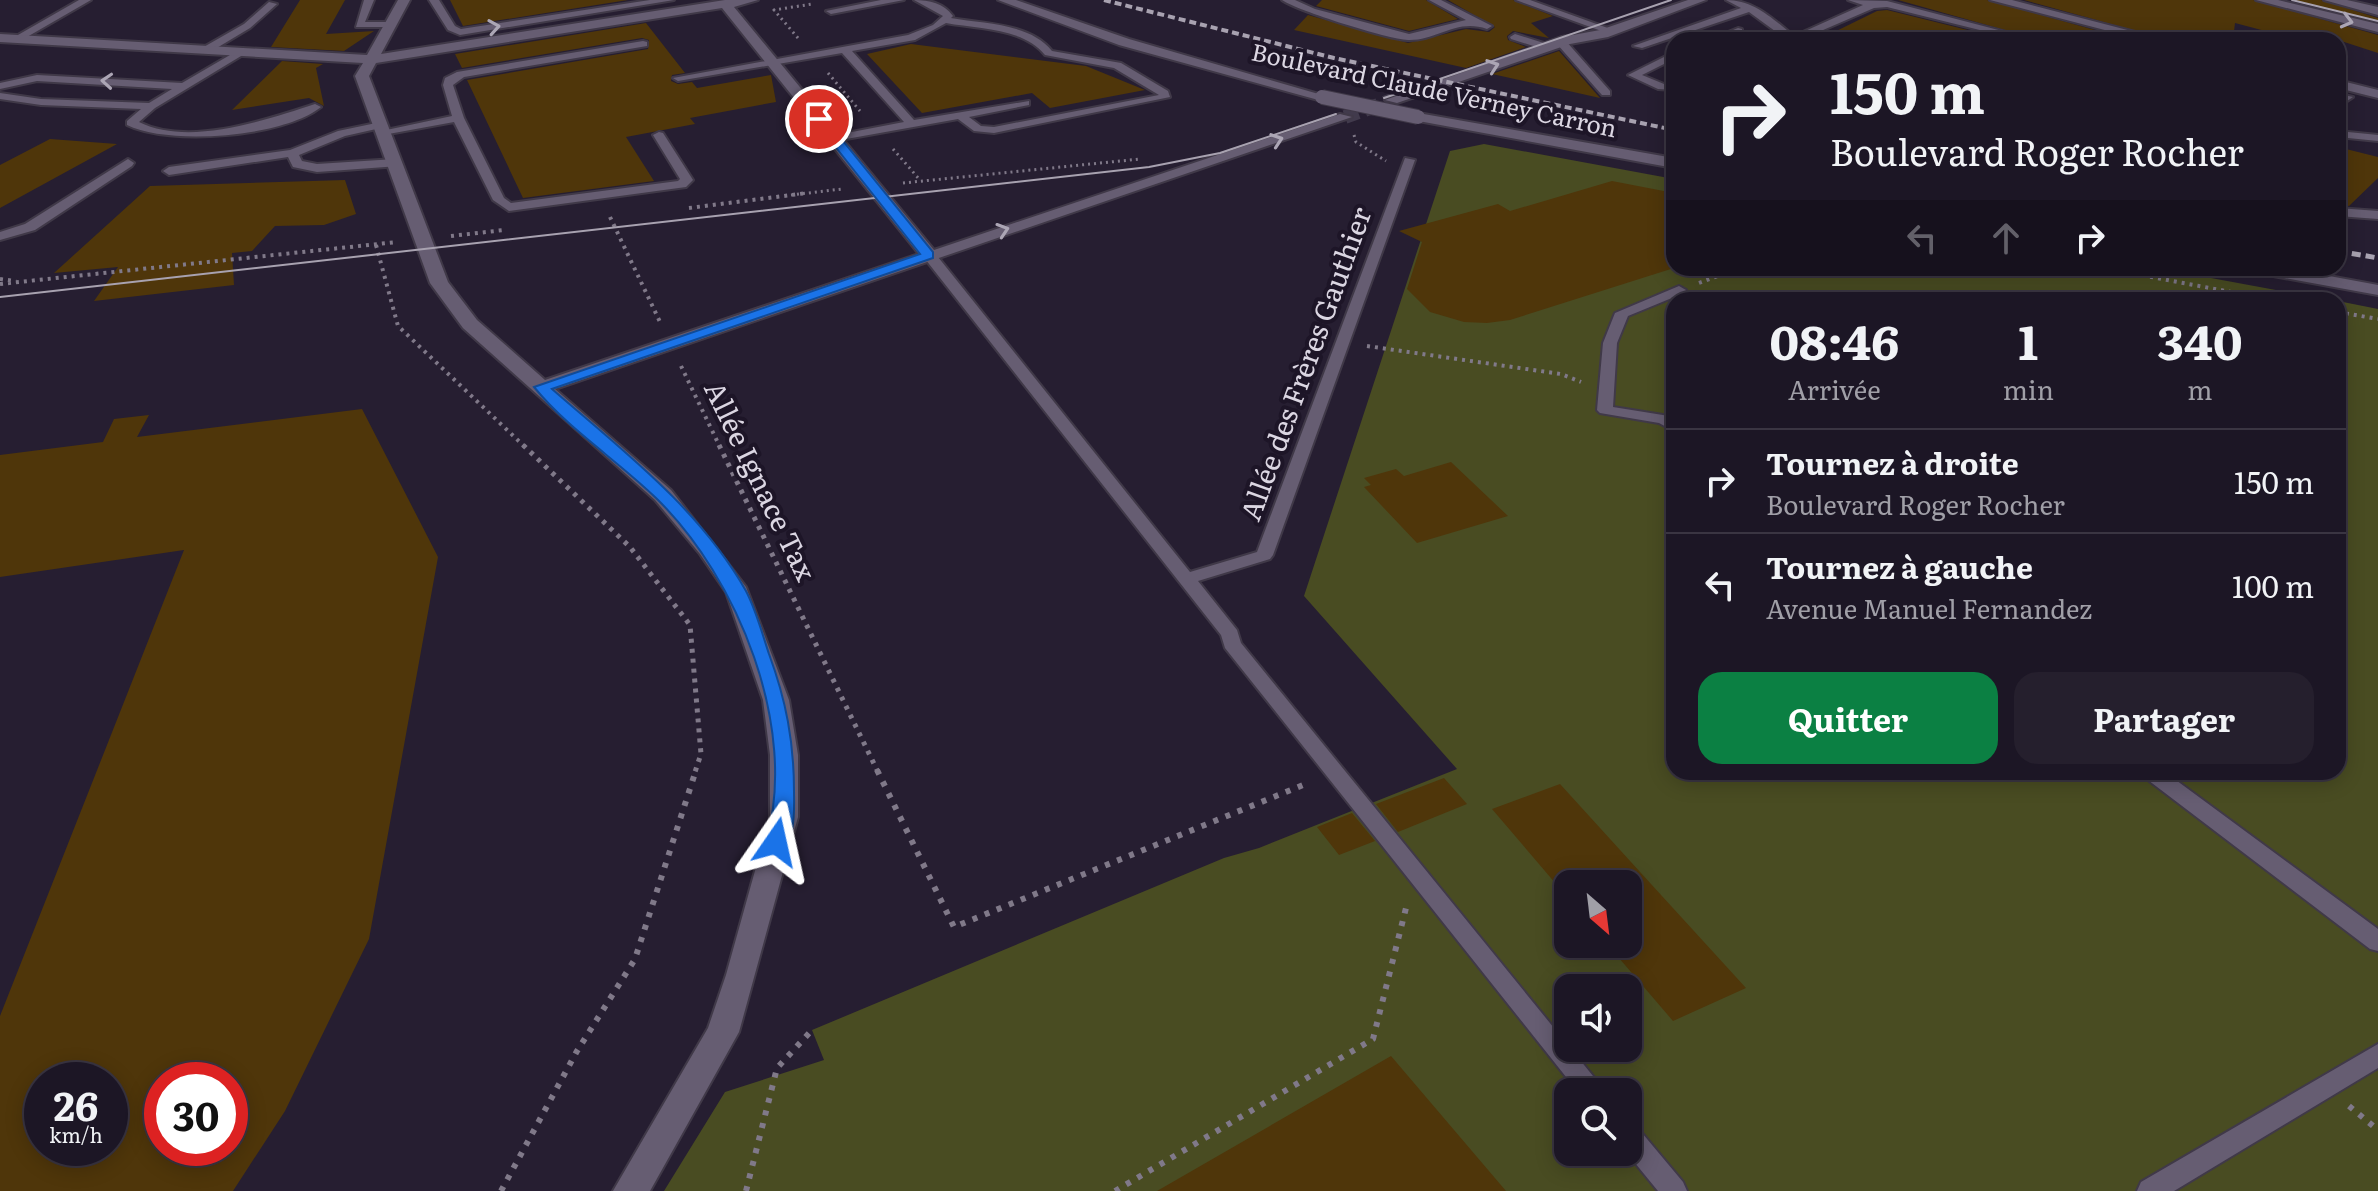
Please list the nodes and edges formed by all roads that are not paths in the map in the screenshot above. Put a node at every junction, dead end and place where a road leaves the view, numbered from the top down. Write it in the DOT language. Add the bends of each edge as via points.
graph roads {
  1 [pos="86,0"];
  2 [pos="369,0"];
  3 [pos="404,0"];
  4 [pos="434,0"];
  5 [pos="669,0"];
  6 [pos="752,0"];
  7 [pos="899,0"];
  8 [pos="919,0"];
  9 [pos="1004,0"];
  10 [pos="1287,0"];
  11 [pos="1434,0"];
  12 [pos="1521,0"];
  13 [pos="1700,0"];
  14 [pos="1731,0"];
  15 [pos="1853,0"];
  16 [pos="1996,0"];
  17 [pos="2262,0"];
  18 [pos="2330,0"];
  19 [pos="272,4"];
  20 [pos="725,4"];
  21 [pos="1872,5"];
  22 [pos="1751,8"];
  23 [pos="831,11"];
  24 [pos="2378,11"];
  25 [pos="945,20"];
  26 [pos="1472,21"];
  27 [pos="392,25"];
  28 [pos="1487,26"];
  29 [pos="2378,28"];
  30 [pos="1611,31"];
  31 [pos="1680,32"];
  32 [pos="1782,32"];
  33 [pos="1810,32"];
  34 [pos="2000,32"];
  35 [pos="2126,32"];
  36 [pos="1515,37"];
  37 [pos="1666,37"];
  38 [pos="0,38"];
  39 [pos="16,39"];
  40 [pos="1564,41"];
  41 [pos="643,44"];
  42 [pos="1638,46"];
  43 [pos="1546,47"];
  44 [pos="206,50"];
  45 [pos="845,50"];
  46 [pos="242,51"];
  47 [pos="373,59"];
  48 [pos="1666,59"];
  49 [pos="773,62"];
  50 [pos="678,78"];
  51 [pos="0,86"];
  52 [pos="185,86"];
  53 [pos="2346,86"];
  54 [pos="1666,87"];
  55 [pos="1606,93"];
  56 [pos="2378,94"];
  57 [pos="0,96"];
  58 [pos="1392,100"];
  59 [pos="1025,103"];
  60 [pos="151,106"];
  61 [pos="315,107"];
  62 [pos="960,115"];
  63 [pos="1345,117"];
  64 [pos="458,118"];
  65 [pos="912,124"];
  66 [pos="382,129"];
  67 [pos="659,135"];
  68 [pos="2346,135"];
  69 [pos="835,138"];
  70 [pos="2378,138"];
  71 [pos="292,153"];
  72 [pos="1409,160"];
  73 [pos="1666,162"];
  74 [pos="128,163"];
  75 [pos="395,163"];
  76 [pos="169,171"];
  77 [pos="2346,213"];
  78 [pos="2378,215"];
  79 [pos="0,236"];
  80 [pos="929,255"];
  81 [pos="2301,276"];
  82 [pos="1679,290"];
  83 [pos="2378,290"];
  84 [pos="1674,292"];
  85 [pos="1666,295"];
  86 [pos="542,387"];
  87 [pos="1666,420"];
  88 [pos="1186,579"];
  89 [pos="2162,780"];
  90 [pos="2378,942"];
  91 [pos="2378,1055"];
  92 [pos="1582,1078"];
  93 [pos="1642,1152"];
  94 [pos="631,1191"];
  95 [pos="1674,1191"];
  96 [pos="2150,1191"];
  1 -- 39 [label="lane"];
  2 -- 27 [label="lane" via="359,25"];
  3 -- 27 [label="street"];
  4 -- 5 [label="lane, one-way" via="451,28 460,32"];
  6 -- 20 [label="street"];
  7 -- 23 [label="lane"];
  8 -- 25 [label="lane" via="942,9"];
  9 -- 73 [label="street, Boulevard Claude Verney Carron, bridge" via="1124,42 1322,97"];
  10 -- 26 [label="lane" via="1409,37"];
  11 -- 26 [label="lane"];
  12 -- 30 [label="lane"];
  13 -- 30 [label="street"];
  14 -- 22 [label="lane"];
  15 -- 21 [label="lane"];
  16 -- 35 [label="street"];
  17 -- 29 [label="street, one-way"];
  18 -- 24 [label="street"];
  19 -- 44 [label="lane"];
  20 -- 47 [label="street"];
  20 -- 49 [label="street"];
  21 -- 33 [label="lane"];
  21 -- 34 [label="lane" via="1887,4"];
  22 -- 31 [label="lane"];
  22 -- 32 [label="lane"];
  25 -- 45 [label="lane" via="911,38"];
  25 -- 62 [label="lane" via="1017,32 1049,53 1117,65 1165,97 994,130 978,129"];
  26 -- 28 [label="lane"];
  27 -- 47 [label="street"];
  30 -- 40 [label="street"];
  36 -- 43 [label="lane"];
  37 -- 42 [label="lane"];
  38 -- 39 [label="street"];
  39 -- 44 [label="street"];
  40 -- 43 [label="street"];
  40 -- 55 [label="lane"];
  41 -- 64 [label="lane" via="461,74 448,85"];
  58 -- 43 [label="street, one-way"];
  44 -- 46 [label="street"];
  45 -- 49 [label="lane"];
  45 -- 65 [label="lane"];
  46 -- 47 [label="street"];
  46 -- 52 [label="lane"];
  47 -- 66 [label="street" via="362,76"];
  48 -- 54 [label="lane" via="1633,75"];
  49 -- 50 [label="lane"];
  49 -- 69 [label="street"];
  52 -- 51 [label="lane, one-way" via="37,78"];
  52 -- 60 [label="lane"];
  53 -- 56 [label="street"];
  57 -- 60 [label="lane"];
  59 -- 62 [label="lane"];
  60 -- 61 [label="lane" via="133,126 173,133 239,129 288,121"];
  62 -- 65 [label="lane"];
  80 -- 63 [label="street, one-way"];
  64 -- 66 [label="lane"];
  64 -- 67 [label="lane" via="499,200 509,207 682,184 687,180 684,170"];
  65 -- 69 [label="lane"];
  66 -- 71 [label="lane" via="342,133"];
  66 -- 75 [label="street"];
  68 -- 70 [label="lane"];
  69 -- 80 [label="street"];
  71 -- 75 [label="lane" via="297,164 317,168"];
  71 -- 76 [label="lane"];
  72 -- 88 [label="lane, Allée des Frères Gauthier" via="1264,555"];
  74 -- 79 [label="lane" via="30,227"];
  75 -- 86 [label="street" via="439,283 470,324"];
  77 -- 78 [label="lane"];
  80 -- 86 [label="street"];
  80 -- 88 [label="lane"];
  81 -- 83 [label="street"];
  82 -- 84 [label="lane"];
  85 -- 87 [label="lane" via="1622,313 1610,343 1605,410"];
  86 -- 94 [label="street" via="663,495 738,592 776,700 784,755 784,817 728,1018"];
  88 -- 92 [label="lane" via="1230,634 1232,644"];
  89 -- 90 [label="lane"];
  91 -- 96 [label="lane"];
  93 -- 95 [label="lane"];
}
